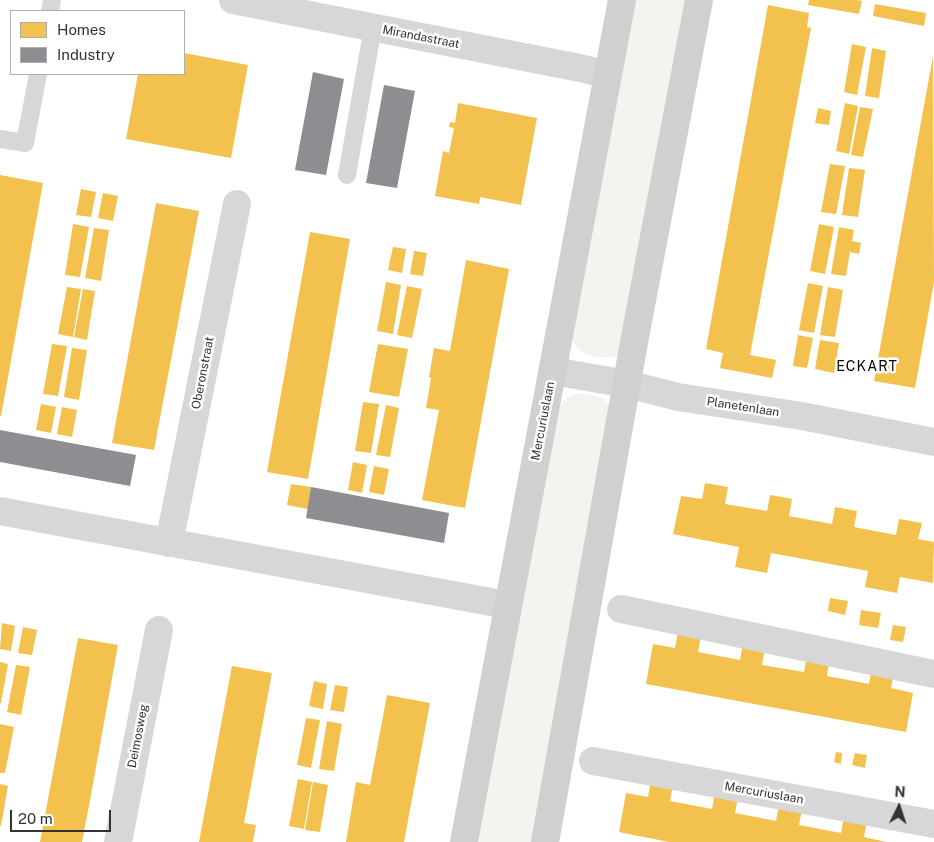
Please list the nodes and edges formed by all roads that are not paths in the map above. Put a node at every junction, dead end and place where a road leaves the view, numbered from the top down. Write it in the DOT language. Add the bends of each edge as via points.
graph roads {
  1 [pos="233,0"];
  2 [pos="622,0"];
  3 [pos="699,0"];
  4 [pos="373,27"];
  5 [pos="38,75"];
  6 [pos="608,75"];
  7 [pos="0,139"];
  8 [pos="346,175"];
  9 [pos="237,204"];
  10 [pos="553,371"];
  11 [pos="626,384"];
  12 [pos="934,442"];
  13 [pos="0,511"];
  14 [pos="169,543"];
  15 [pos="507,604"];
  16 [pos="621,608"];
  17 [pos="159,630"];
  18 [pos="934,674"];
  19 [pos="594,761"];
  20 [pos="934,824"];
  21 [pos="118,842"];
  22 [pos="464,842"];
  23 [pos="545,842"];
  1 -- 4 [label="street, Mirandastraat"];
  2 -- 6 [label="street, Mercuriuslaan"];
  3 -- 11 [label="street"];
  4 -- 6 [label="street, Mirandastraat"];
  4 -- 8 [label="lane"];
  5 -- 7 [label="lane" via="25,143"];
  6 -- 10 [label="street, Mercuriuslaan"];
  9 -- 14 [label="street, Oberonstraat"];
  10 -- 11 [label="street, Planetenlaan"];
  10 -- 15 [label="street, Mercuriuslaan"];
  11 -- 12 [label="street, Planetenlaan" via="678,398 802,416"];
  11 -- 23 [label="street"];
  13 -- 14 [label="street"];
  14 -- 15 [label="street"];
  15 -- 22 [label="street, Mercuriuslaan"];
  16 -- 18 [label="street"];
  17 -- 21 [label="street, Deimosweg"];
  19 -- 20 [label="street, Mercuriuslaan"];
}
